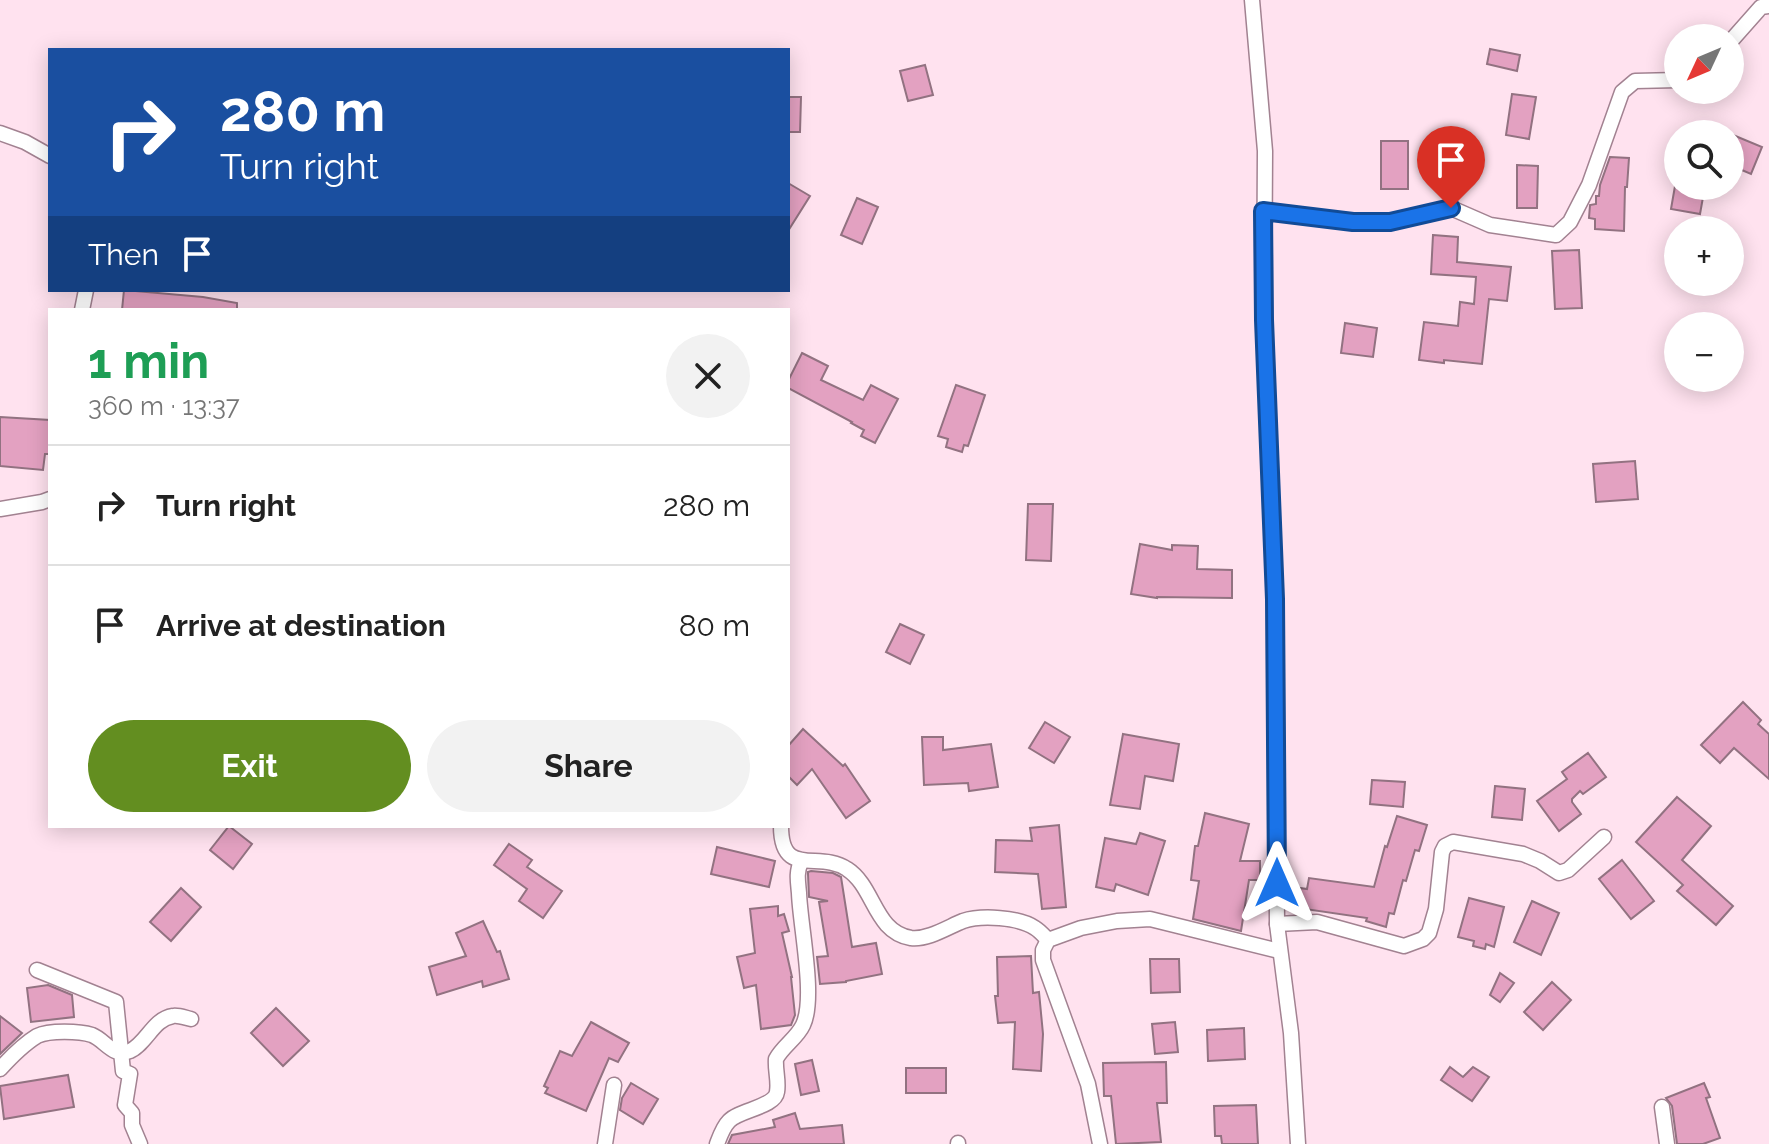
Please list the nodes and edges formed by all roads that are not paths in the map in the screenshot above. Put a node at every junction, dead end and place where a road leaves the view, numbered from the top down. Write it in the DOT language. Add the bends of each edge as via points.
graph roads {
  1 [pos="1252,0"];
  2 [pos="1769,6"];
  3 [pos="1744,26"];
  4 [pos="1664,80"];
  5 [pos="0,133"];
  6 [pos="48,155"];
  7 [pos="1263,211"];
  8 [pos="48,500"];
  9 [pos="0,509"];
  10 [pos="781,828"];
  11 [pos="1604,837"];
  12 [pos="801,862"];
  13 [pos="1277,924"];
  14 [pos="1048,940"];
  15 [pos="1279,951"];
  16 [pos="37,970"];
  17 [pos="191,1019"];
  18 [pos="121,1052"];
  19 [pos="0,1069"];
  20 [pos="614,1085"];
  21 [pos="1662,1107"];
  22 [pos="140,1144"];
  23 [pos="605,1144"];
  24 [pos="717,1144"];
  25 [pos="1100,1144"];
  26 [pos="1298,1144"];
  27 [pos="1667,1144"];
  1 -- 7 [label="street" via="1265,151"];
  2 -- 3 [label="street" via="1761,7"];
  4 -- 7 [label="street" via="1635,81 1622,92 1589,185 1570,222 1556,235 1490,225 1451,208 1390,222"];
  5 -- 6 [label="street"];
  7 -- 13 [label="street" via="1275,599"];
  8 -- 9 [label="street"];
  10 -- 12 [label="street" via="783,846"];
  11 -- 13 [label="street" via="1559,873 1523,854 1453,842 1445,846 1429,933 1404,946 1317,922"];
  12 -- 14 [label="street" via="829,861 847,869 865,885 891,931 913,938 987,918 1033,926"];
  12 -- 24 [label="street" via="799,906 808,1008 804,1024 776,1059 774,1098 735,1116"];
  13 -- 15 [label="street"];
  14 -- 15 [label="street" via="1081,928 1150,919"];
  14 -- 25 [label="street" via="1043,960 1088,1084"];
  15 -- 26 [label="street"];
  16 -- 18 [label="street" via="116,1002"];
  17 -- 18 [label="street" via="173,1016 158,1022 131,1050"];
  18 -- 19 [label="street" via="94,1035 64,1031 39,1035"];
  18 -- 22 [label="street" via="123,1071 130,1074 125,1105"];
  20 -- 23 [label="street"];
  21 -- 27 [label="street"];
}
